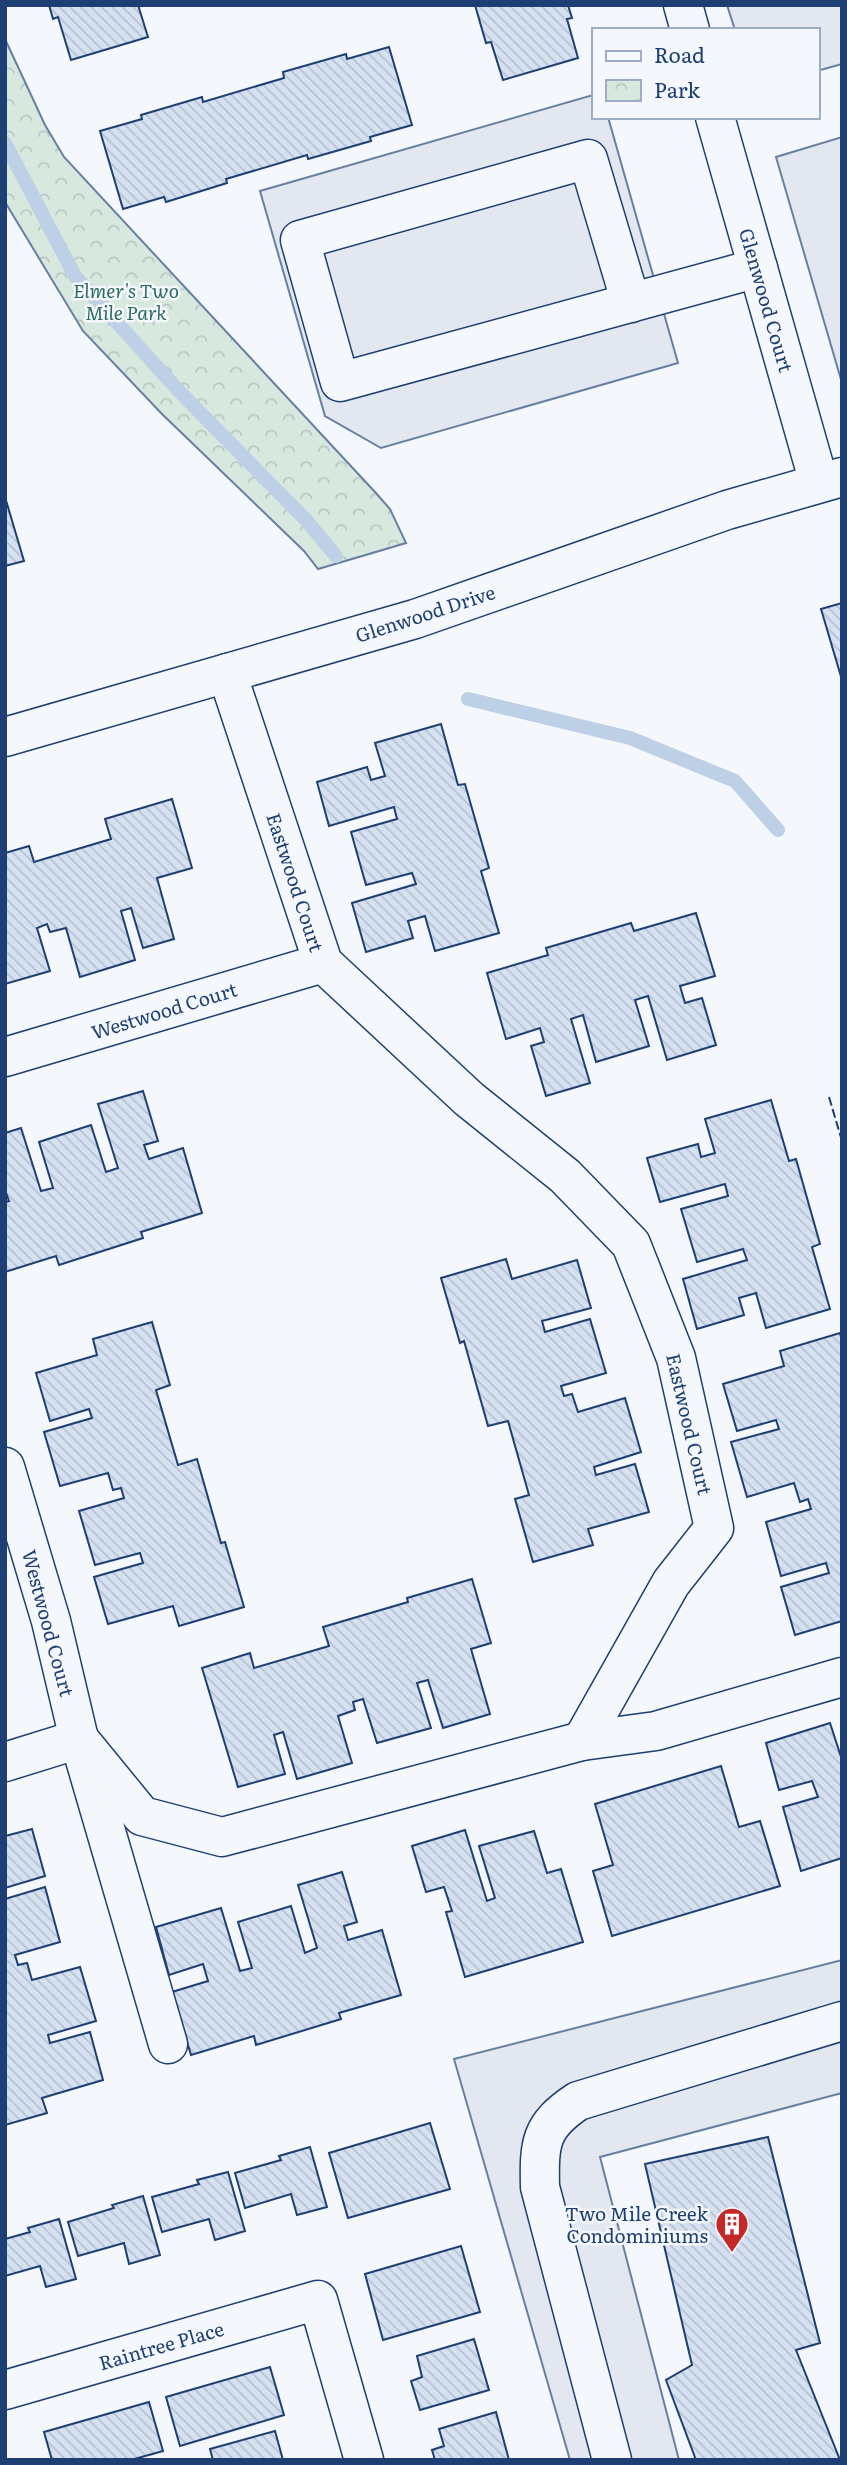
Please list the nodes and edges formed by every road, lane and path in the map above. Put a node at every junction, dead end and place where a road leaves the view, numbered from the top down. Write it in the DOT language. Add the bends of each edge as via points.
graph roads {
  1 [pos="683,5"];
  2 [pos="689,28"];
  3 [pos="716,119"];
  4 [pos="758,268"];
  5 [pos="631,303"];
  6 [pos="831,480"];
  7 [pos="227,673"];
  8 [pos="5,737"];
  9 [pos="323,962"];
  10 [pos="5,1057"];
  11 [pos="5,1467"];
  12 [pos="842,1677"];
  13 [pos="79,1740"];
  14 [pos="582,1741"];
  15 [pos="5,1762"];
  16 [pos="842,2021"];
  17 [pos="168,2044"];
  18 [pos="5,2390"];
  19 [pos="364,2460"];
  20 [pos="612,2460"];
  1 -- 2 [label="street"];
  3 -- 4 [label="street, Glenwood Court"];
  4 -- 5 [label="street"];
  4 -- 6 [label="street, Glenwood Court"];
  5 -- 5 [label="street" via="340,382 300,240 588,159"];
  6 -- 7 [label="street, Glenwood Drive" via="727,510 415,619"];
  7 -- 8 [label="street, Glenwood Drive"];
  7 -- 9 [label="street, Eastwood Court"];
  9 -- 10 [label="street, Westwood Court"];
  9 -- 14 [label="street, Eastwood Court" via="469,1099 565,1176 631,1244 676,1359 714,1528 671,1583"];
  11 -- 13 [label="street, Westwood Court" via="51,1621"];
  12 -- 14 [label="street" via="656,1731"];
  13 -- 14 [label="street" via="142,1816 222,1837"];
  13 -- 15 [label="street"];
  13 -- 17 [label="street, Westwood Court"];
  16 -- 20 [label="street" via="578,2101 561,2112 541,2142 540,2186"];
  18 -- 19 [label="street, Raintree Place" via="318,2300"];
}
